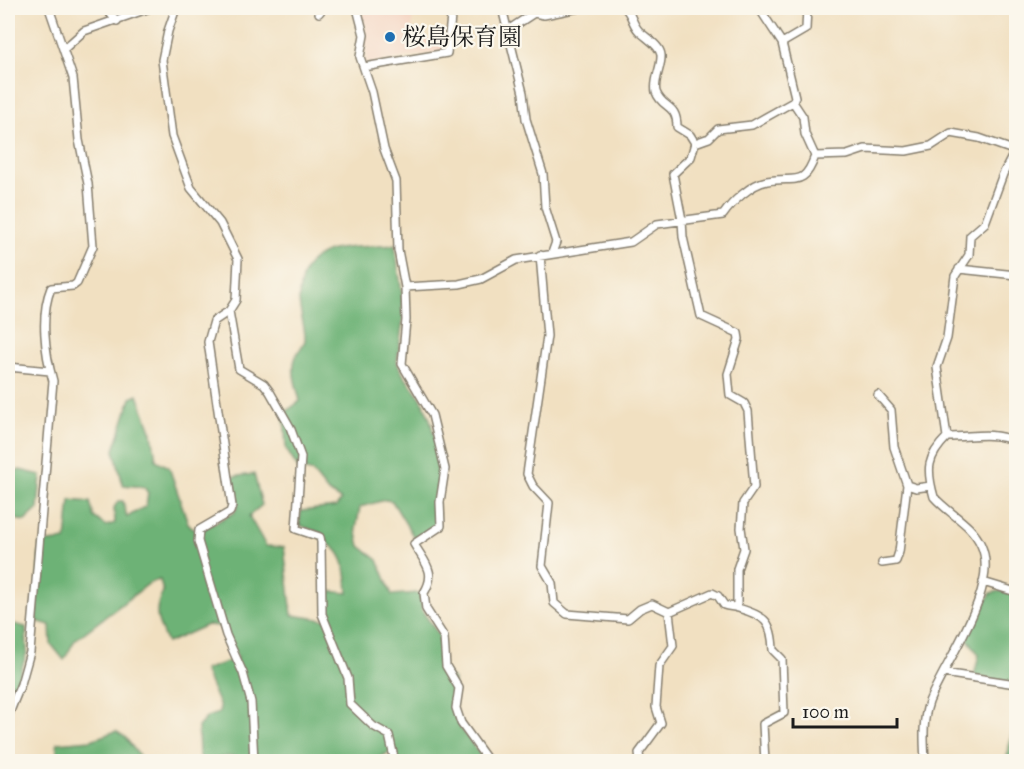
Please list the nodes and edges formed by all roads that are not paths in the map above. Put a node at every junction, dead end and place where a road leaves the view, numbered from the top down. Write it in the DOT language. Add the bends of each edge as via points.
graph roads {
  1 [pos="49,8"];
  2 [pos="105,8"];
  3 [pos="150,8"];
  4 [pos="176,8"];
  5 [pos="357,8"];
  6 [pos="452,8"];
  7 [pos="502,8"];
  8 [pos="579,8"];
  9 [pos="625,8"];
  10 [pos="759,8"];
  11 [pos="807,8"];
  12 [pos="534,10"];
  13 [pos="117,21"];
  14 [pos="508,30"];
  15 [pos="782,43"];
  16 [pos="64,49"];
  17 [pos="364,67"];
  18 [pos="793,102"];
  19 [pos="695,143"];
  20 [pos="1016,150"];
  21 [pos="817,156"];
  22 [pos="1014,159"];
  23 [pos="682,220"];
  24 [pos="552,253"];
  25 [pos="540,255"];
  26 [pos="959,269"];
  27 [pos="1017,275"];
  28 [pos="405,287"];
  29 [pos="230,311"];
  30 [pos="8,367"];
  31 [pos="50,371"];
  32 [pos="878,395"];
  33 [pos="947,437"];
  34 [pos="1017,441"];
  35 [pos="907,485"];
  36 [pos="931,486"];
  37 [pos="882,562"];
  38 [pos="983,582"];
  39 [pos="1017,592"];
  40 [pos="737,608"];
  41 [pos="669,612"];
  42 [pos="943,673"];
  43 [pos="1017,684"];
  44 [pos="8,716"];
  45 [pos="8,747"];
  46 [pos="10,762"];
  47 [pos="254,762"];
  48 [pos="395,762"];
  49 [pos="489,762"];
  50 [pos="640,762"];
  51 [pos="765,762"];
  52 [pos="925,762"];
  1 -- 16 [label="street"];
  2 -- 13 [label="street"];
  3 -- 13 [label="street"];
  4 -- 29 [label="street" via="162,60 172,136 191,188 220,224 238,259 236,300"];
  5 -- 17 [label="street" via="363,25 360,57"];
  6 -- 17 [label="street" via="447,53"];
  7 -- 14 [label="street"];
  8 -- 12 [label="street" via="544,15"];
  9 -- 19 [label="street" via="637,30 660,49 655,90 674,110 677,127"];
  10 -- 15 [label="street"];
  11 -- 15 [label="street" via="806,29"];
  12 -- 14 [label="street"];
  13 -- 16 [label="street" via="84,31"];
  14 -- 24 [label="street" via="526,119 543,174 545,207 556,242"];
  15 -- 18 [label="street" via="795,89"];
  16 -- 31 [label="street" via="73,78 93,246 77,283 51,288 47,298 46,353"];
  17 -- 28 [label="street" via="396,181 398,250"];
  18 -- 19 [label="street" via="752,125 718,129 709,138"];
  18 -- 21 [label="street" via="803,117 805,134"];
  19 -- 23 [label="street" via="691,157 674,174"];
  20 -- 21 [label="street" via="951,134 931,146 906,151 865,149 846,155"];
  20 -- 22 [label="street"];
  21 -- 23 [label="street" via="806,175 798,180 765,181 733,201 723,214"];
  22 -- 26 [label="street" via="985,223 970,236 969,255"];
  23 -- 24 [label="street" via="657,224 631,242"];
  23 -- 40 [label="street" via="682,237 701,316 738,333 739,339 728,374 729,395 744,403 748,411 754,487 743,503 744,549 737,569"];
  24 -- 25 [label="street"];
  25 -- 28 [label="street" via="505,264 481,279"];
  25 -- 41 [label="street" via="547,336 527,474 549,503 542,566 552,583 554,603 567,614 628,619 652,604"];
  26 -- 27 [label="street"];
  26 -- 33 [label="street" via="947,338 937,367"];
  28 -- 49 [label="street" via="402,364 432,414 446,469 440,502 441,526 414,544 431,575 424,593 426,609 444,637 446,666 459,688 456,708 461,723"];
  29 -- 47 [label="street" via="214,321 208,342 232,506 230,512 199,530 198,541 251,702"];
  29 -- 48 [label="street" via="239,369 270,392 301,457 296,529 320,537 322,614 348,678 350,704 389,735"];
  30 -- 31 [label="street"];
  31 -- 44 [label="street" via="52,403 30,652"];
  32 -- 35 [label="street" via="891,410 894,447"];
  33 -- 34 [label="street" via="985,433"];
  33 -- 36 [label="street" via="928,462"];
  35 -- 36 [label="street"];
  35 -- 37 [label="street" via="899,552 896,561"];
  36 -- 38 [label="street" via="934,496 971,529 982,546"];
  38 -- 39 [label="street"];
  38 -- 42 [label="street" via="974,614"];
  40 -- 41 [label="street" via="724,605 712,593"];
  40 -- 51 [label="street" via="768,623 772,628 773,650 782,658 784,712 763,724"];
  41 -- 50 [label="street" via="673,646 659,666 656,707 661,723 639,753"];
  42 -- 43 [label="street"];
  42 -- 52 [label="street" via="924,720"];
  45 -- 46 [label="street"];
}
